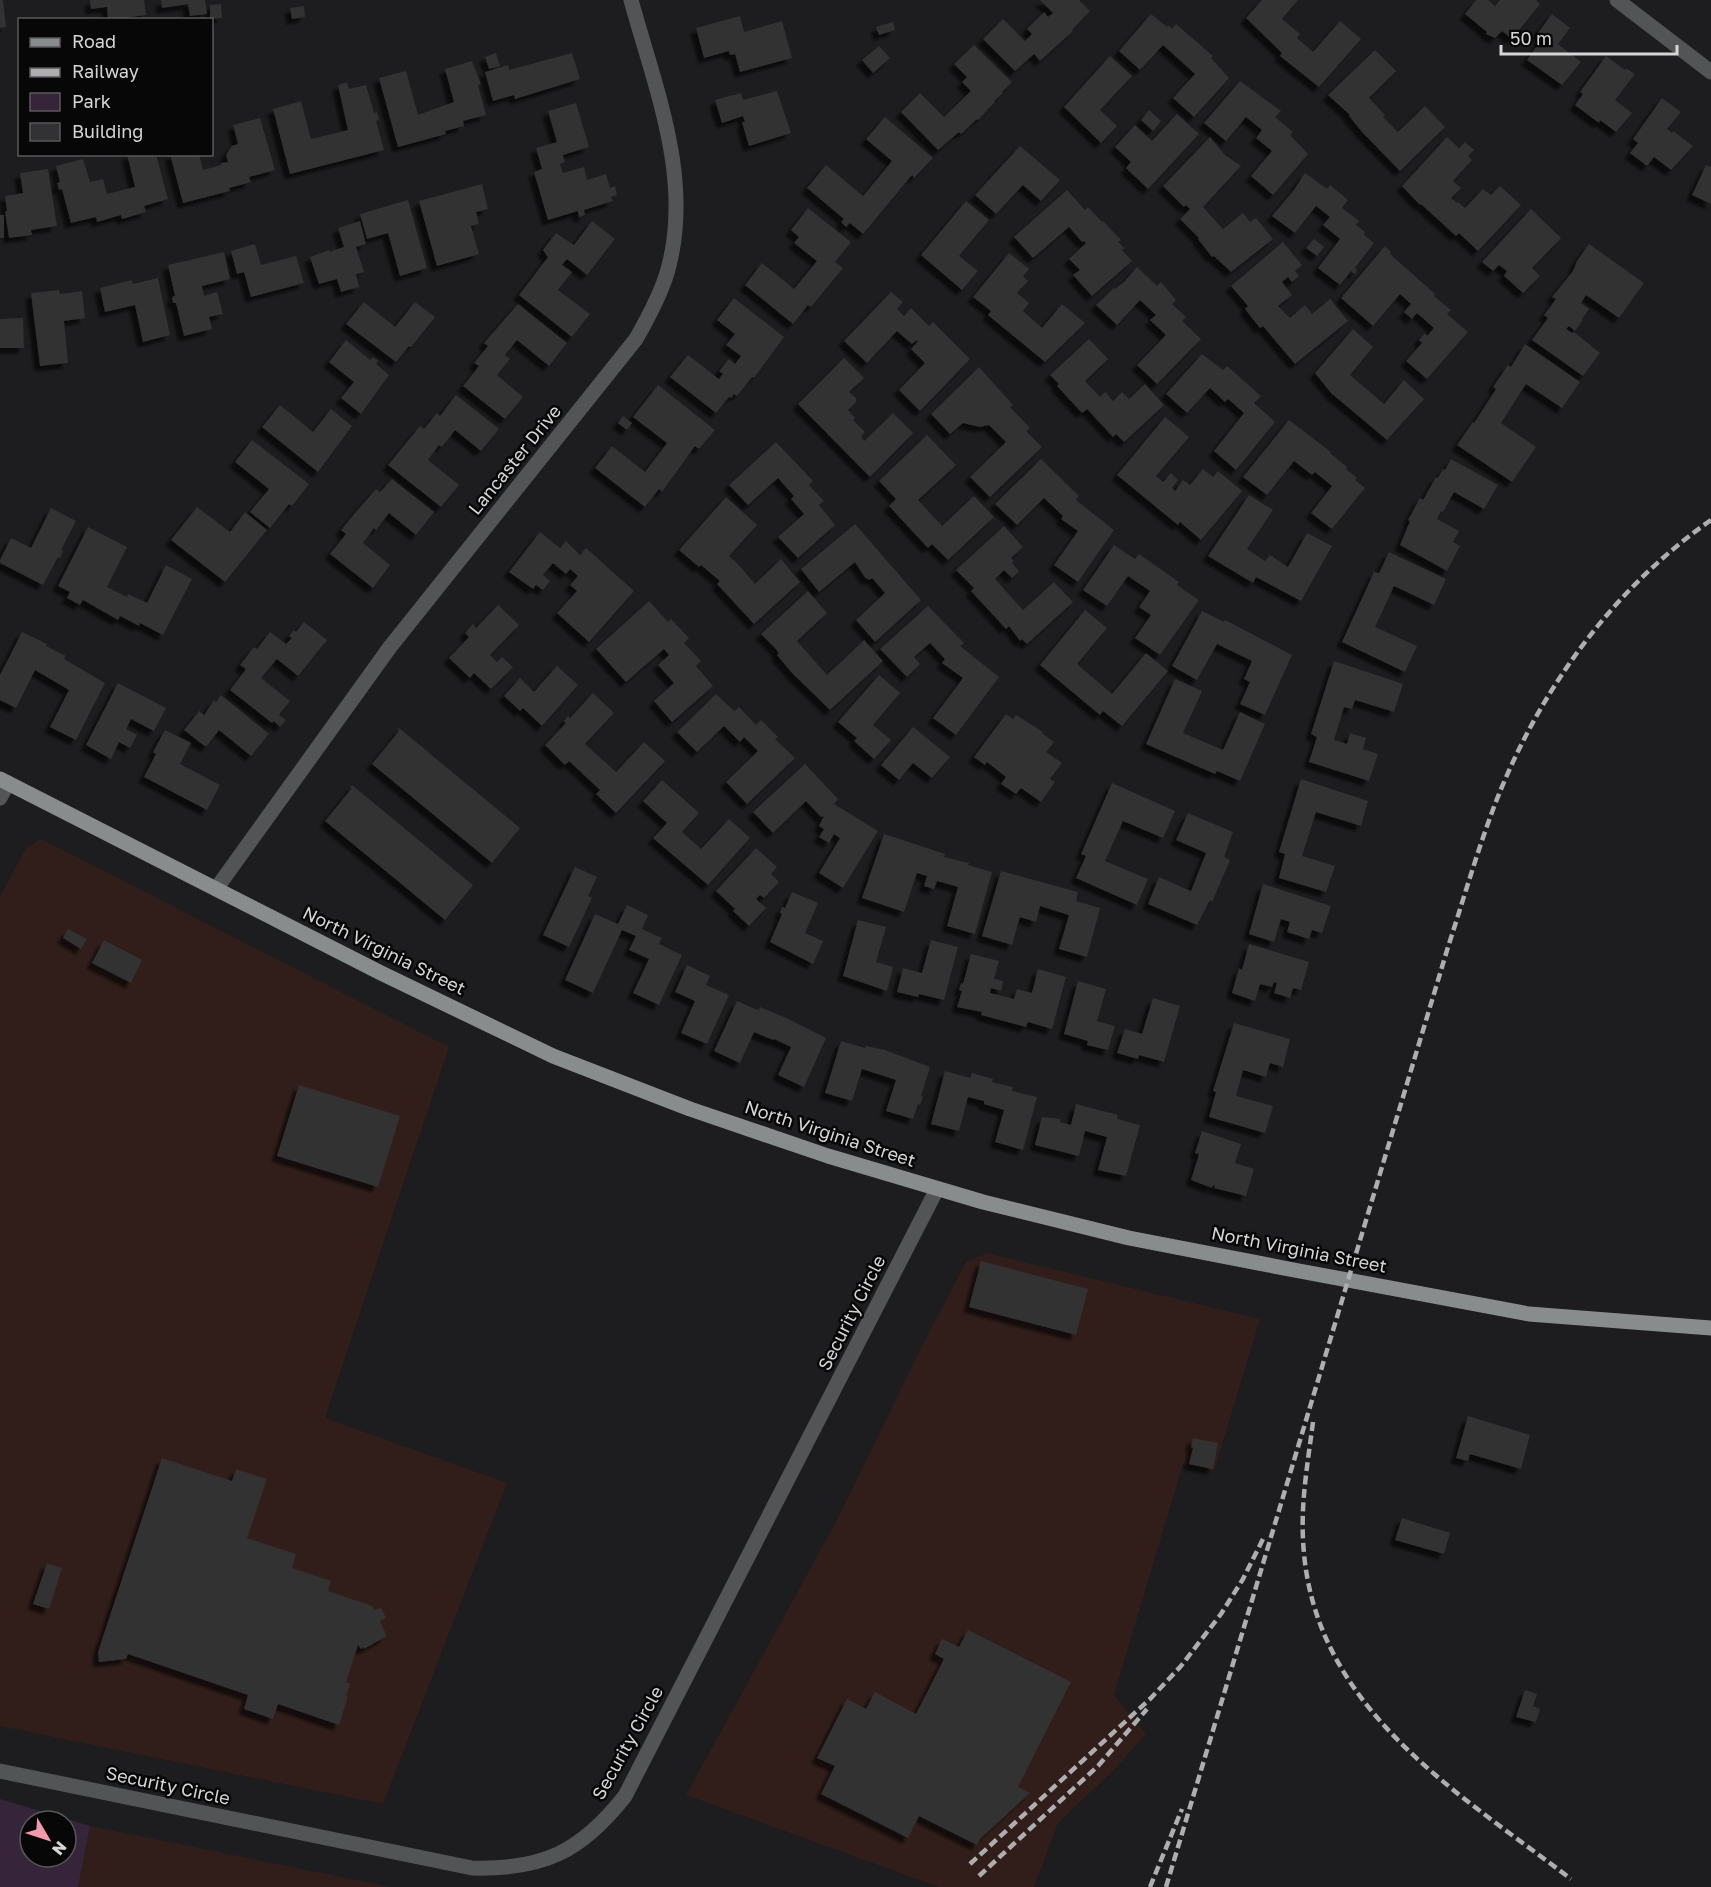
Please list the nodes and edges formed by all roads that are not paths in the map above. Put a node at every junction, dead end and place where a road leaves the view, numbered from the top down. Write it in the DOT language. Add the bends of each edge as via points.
graph roads {
  1 [pos="631,0"];
  2 [pos="1623,2"];
  3 [pos="1711,72"];
  4 [pos="4,781"];
  5 [pos="0,798"];
  6 [pos="216,889"];
  7 [pos="937,1189"];
  8 [pos="1711,1328"];
  9 [pos="0,1771"];
  1 -- 6 [label="street, Lancaster Drive" via="674,161 675,237 655,306 636,339 390,647"];
  2 -- 3 [label="street"];
  4 -- 5 [label="street"];
  4 -- 6 [label="main road, North Virginia Street"];
  6 -- 7 [label="main road, North Virginia Street" via="553,1056 690,1109"];
  7 -- 8 [label="main road, North Virginia Street" via="1129,1238 1529,1314"];
  7 -- 9 [label="street, Security Circle" via="625,1796 607,1820 563,1852 504,1869 472,1868"];
}
